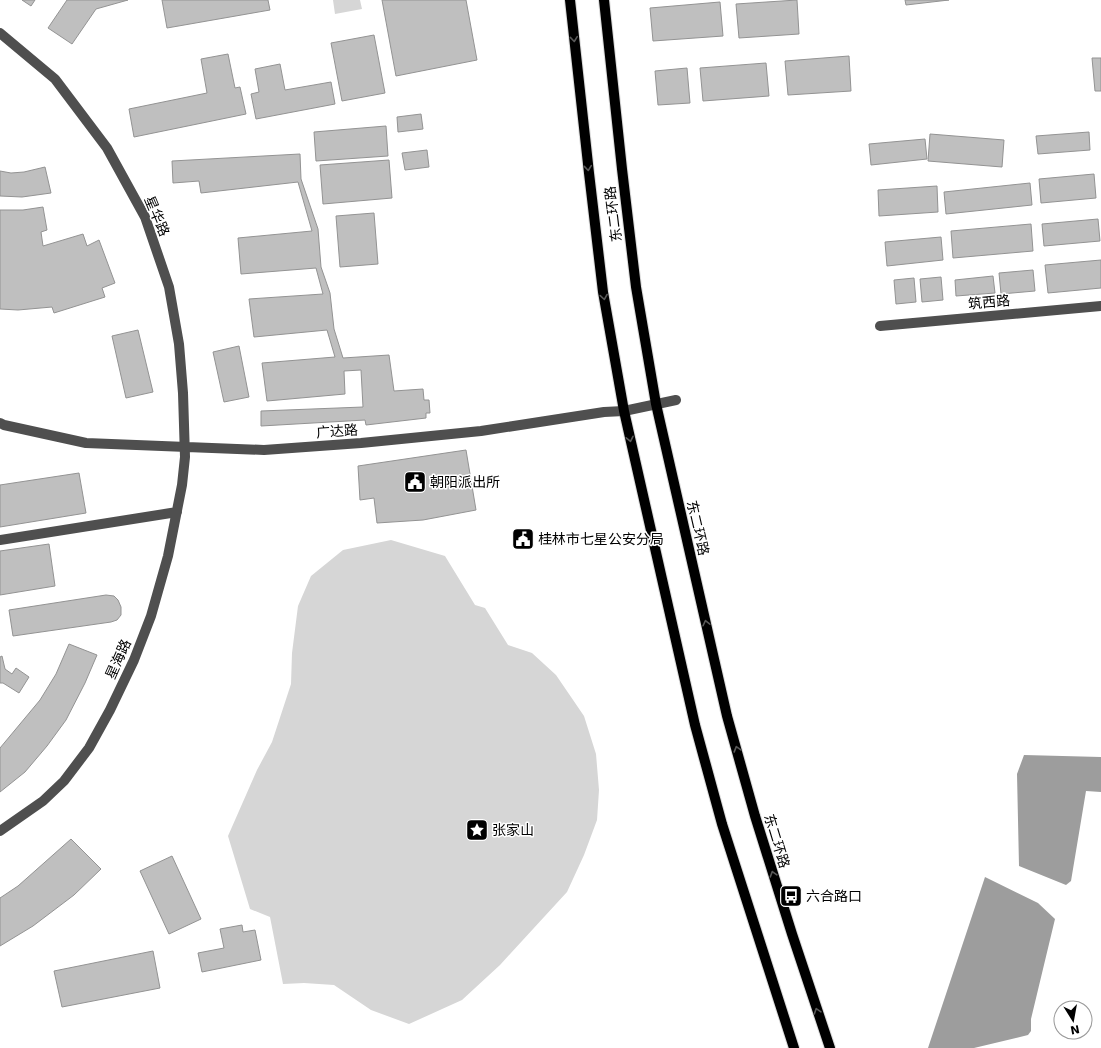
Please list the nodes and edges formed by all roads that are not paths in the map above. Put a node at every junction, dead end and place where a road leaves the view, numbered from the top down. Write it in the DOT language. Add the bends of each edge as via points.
graph roads {
  1 [pos="570,0"];
  2 [pos="604,0"];
  3 [pos="0,33"];
  4 [pos="1101,306"];
  5 [pos="880,326"];
  6 [pos="676,400"];
  7 [pos="656,404"];
  8 [pos="624,411"];
  9 [pos="0,423"];
  10 [pos="185,452"];
  11 [pos="177,512"];
  12 [pos="0,540"];
  13 [pos="0,831"];
  14 [pos="794,1048"];
  15 [pos="830,1048"];
  1 -- 8 [label="main road, 东二环路, one-way" via="603,292"];
  2 -- 7 [label="main road, 东二环路" via="636,287"];
  3 -- 10 [label="street, 星华路" via="55,79 107,148 145,217 169,286 179,344"];
  4 -- 5 [label="street, 筑西路"];
  6 -- 7 [label="street, 广达路"];
  7 -- 8 [label="street, 广达路"];
  15 -- 7 [label="main road, 东二环路, one-way" via="755,816 727,716"];
  8 -- 10 [label="street, 广达路" via="481,431 361,444"];
  8 -- 14 [label="main road, 东二环路, one-way" via="695,725 722,824"];
  9 -- 10 [label="street, 广达路" via="86,443"];
  10 -- 11 [label="street, 星海路"];
  11 -- 12 [label="street"];
  11 -- 13 [label="street, 星海路" via="151,616 134,660 110,710 92,742 64,781 43,802"];
}
